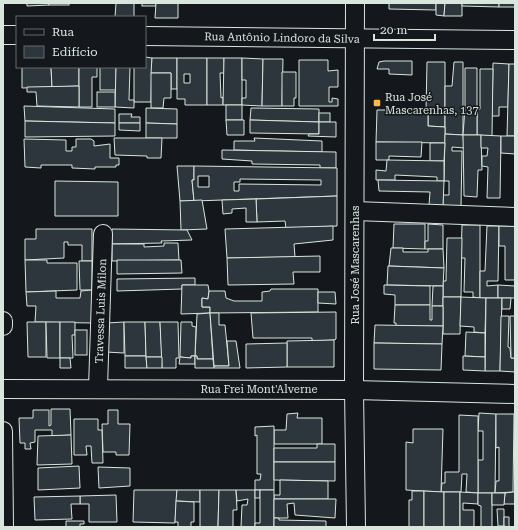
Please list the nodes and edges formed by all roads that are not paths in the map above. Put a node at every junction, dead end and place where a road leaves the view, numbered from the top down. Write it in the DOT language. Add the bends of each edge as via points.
graph roads {
  1 [pos="355,3"];
  2 [pos="3,35"];
  3 [pos="16,35"];
  4 [pos="146,36"];
  5 [pos="355,38"];
  6 [pos="515,40"];
  7 [pos="355,211"];
  8 [pos="515,217"];
  9 [pos="103,234"];
  10 [pos="3,320"];
  11 [pos="3,326"];
  12 [pos="98,388"];
  13 [pos="3,389"];
  14 [pos="354,390"];
  15 [pos="515,394"];
  16 [pos="3,431"];
  17 [pos="4,524"];
  18 [pos="356,527"];
  1 -- 5 [label="street, Rua José Mascarenhas"];
  2 -- 3 [label="street"];
  4 -- 5 [label="street, Rua Antônio Lindoro da Silva"];
  5 -- 6 [label="street, Rua Antônio Lindoro da Silva"];
  5 -- 7 [label="street, Rua José Mascarenhas"];
  7 -- 8 [label="street"];
  7 -- 14 [label="street, Rua José Mascarenhas"];
  9 -- 12 [label="street, Travessa Luis Milon"];
  10 -- 11 [label="street"];
  12 -- 13 [label="street, Rua Frei Mont'Alverne"];
  12 -- 14 [label="street, Rua Frei Mont'Alverne"];
  14 -- 15 [label="street, Rua Frei Mont'Alverne"];
  14 -- 18 [label="street, Rua José Mascarenhas"];
  16 -- 17 [label="street"];
}
